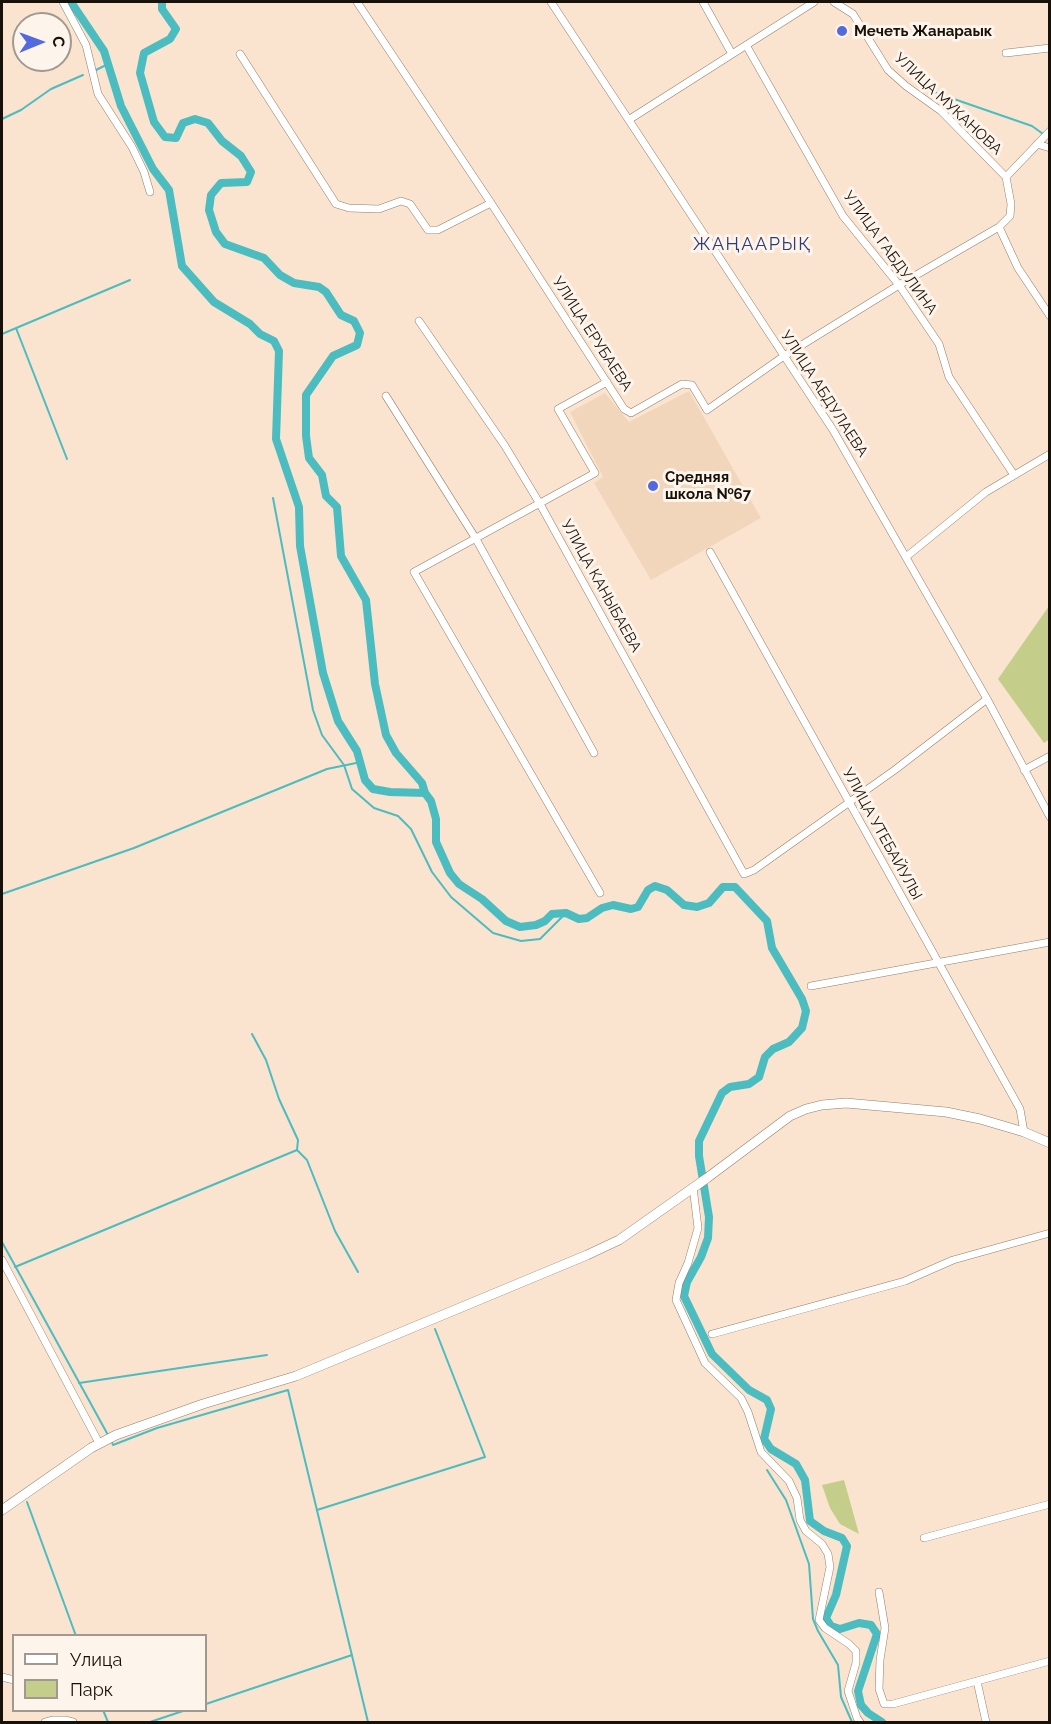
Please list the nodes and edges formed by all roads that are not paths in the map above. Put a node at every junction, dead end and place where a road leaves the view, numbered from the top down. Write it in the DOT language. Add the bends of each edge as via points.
graph roads {
  1 [pos="63,2"];
  2 [pos="357,2"];
  3 [pos="551,2"];
  4 [pos="703,2"];
  5 [pos="814,2"];
  6 [pos="834,2"];
  7 [pos="746,45"];
  8 [pos="1050,48"];
  9 [pos="1006,53"];
  10 [pos="240,54"];
  11 [pos="732,54"];
  12 [pos="630,119"];
  13 [pos="1050,131"];
  14 [pos="1037,144"];
  15 [pos="1050,148"];
  16 [pos="1006,177"];
  17 [pos="150,192"];
  18 [pos="491,203"];
  19 [pos="999,227"];
  20 [pos="899,285"];
  21 [pos="1050,316"];
  22 [pos="419,321"];
  23 [pos="784,356"];
  24 [pos="607,382"];
  25 [pos="386,396"];
  26 [pos="1050,454"];
  27 [pos="1014,475"];
  28 [pos="540,504"];
  29 [pos="476,539"];
  30 [pos="710,552"];
  31 [pos="906,556"];
  32 [pos="987,699"];
  33 [pos="594,753"];
  34 [pos="1050,756"];
  35 [pos="1024,770"];
  36 [pos="849,803"];
  37 [pos="1050,817"];
  38 [pos="600,893"];
  39 [pos="1050,942"];
  40 [pos="939,962"];
  41 [pos="812,986"];
  42 [pos="1024,1132"];
  43 [pos="1050,1143"];
  44 [pos="700,1183"];
  45 [pos="1050,1233"];
  46 [pos="2,1260"];
  47 [pos="712,1334"];
  48 [pos="107,1439"];
  49 [pos="1050,1504"];
  50 [pos="2,1510"];
  51 [pos="924,1538"];
  52 [pos="879,1592"];
  53 [pos="1050,1661"];
  54 [pos="977,1681"];
  55 [pos="45,1722"];
  56 [pos="73,1722"];
  57 [pos="860,1722"];
  58 [pos="986,1722"];
  1 -- 17 [label="street" via="86,45 98,94 132,147"];
  2 -- 18 [label="street, УЛИЦА ЕРУБАЕВА"];
  3 -- 12 [label="street, УЛИЦА АБДУЛАЕВА"];
  4 -- 11 [label="street"];
  5 -- 7 [label="street"];
  6 -- 16 [label="street, УЛИЦА МУКАНОВА" via="854,14 888,70 941,111"];
  7 -- 11 [label="street"];
  7 -- 20 [label="street, УЛИЦА ГАБДУЛИНА" via="843,216"];
  8 -- 9 [label="street"];
  10 -- 18 [label="street" via="336,204 379,209 401,201 410,204 428,230 438,230"];
  11 -- 12 [label="street"];
  12 -- 23 [label="street, УЛИЦА АБДУЛАЕВА"];
  13 -- 14 [label="street, УЛИЦА МУКАНОВА"];
  14 -- 15 [label="street"];
  14 -- 16 [label="street, УЛИЦА МУКАНОВА"];
  16 -- 19 [label="street" via="1010,216"];
  18 -- 24 [label="street, УЛИЦА ЕРУБАЕВА"];
  19 -- 20 [label="street, УЛИЦА ЕРУБАЕВА"];
  19 -- 21 [label="street" via="1018,268"];
  20 -- 23 [label="street, УЛИЦА ЕРУБАЕВА"];
  20 -- 27 [label="street, УЛИЦА ГАБДУЛИНА" via="939,344 949,376"];
  22 -- 28 [label="street, УЛИЦА КАНЫБАЕВА"];
  23 -- 24 [label="street, УЛИЦА ЕРУБАЕВА" via="707,410 692,385 682,384 631,413 624,409"];
  23 -- 31 [label="street, УЛИЦА АБДУЛАЕВА" via="833,430"];
  24 -- 28 [label="street" via="558,409 595,473"];
  25 -- 29 [label="street"];
  26 -- 27 [label="street"];
  27 -- 31 [label="street" via="986,492"];
  28 -- 29 [label="street"];
  28 -- 36 [label="street, УЛИЦА КАНЫБАЕВА" via="744,874"];
  29 -- 33 [label="street"];
  29 -- 38 [label="street" via="414,572"];
  30 -- 36 [label="street, УЛИЦА УТЕБАЙУЛЫ"];
  31 -- 32 [label="street, УЛИЦА АБДУЛАЕВА"];
  32 -- 35 [label="street, УЛИЦА АБДУЛАЕВА"];
  32 -- 36 [label="street"];
  34 -- 35 [label="street"];
  35 -- 37 [label="street, УЛИЦА АБДУЛАЕВА"];
  36 -- 40 [label="street, УЛИЦА УТЕБАЙУЛЫ"];
  39 -- 40 [label="street"];
  40 -- 41 [label="street"];
  40 -- 42 [label="street, УЛИЦА УТЕБАЙУЛЫ" via="1020,1109"];
  42 -- 43 [label="main road"];
  42 -- 44 [label="main road" via="946,1112 846,1103 822,1105 790,1116"];
  44 -- 48 [label="main road" via="619,1240 587,1255 296,1376 202,1404"];
  44 -- 57 [label="street" via="698,1227 676,1300 705,1363 741,1398 761,1452 789,1481 797,1498 800,1520 828,1554 830,1567 819,1620 856,1651 848,1691"];
  45 -- 47 [label="street" via="953,1260 905,1281"];
  46 -- 48 [label="street"];
  48 -- 50 [label="main road"];
  49 -- 51 [label="street"];
  52 -- 54 [label="street" via="885,1628 879,1689 884,1704"];
  53 -- 54 [label="street"];
  54 -- 58 [label="street"];
  55 -- 56 [label="street"];
}
